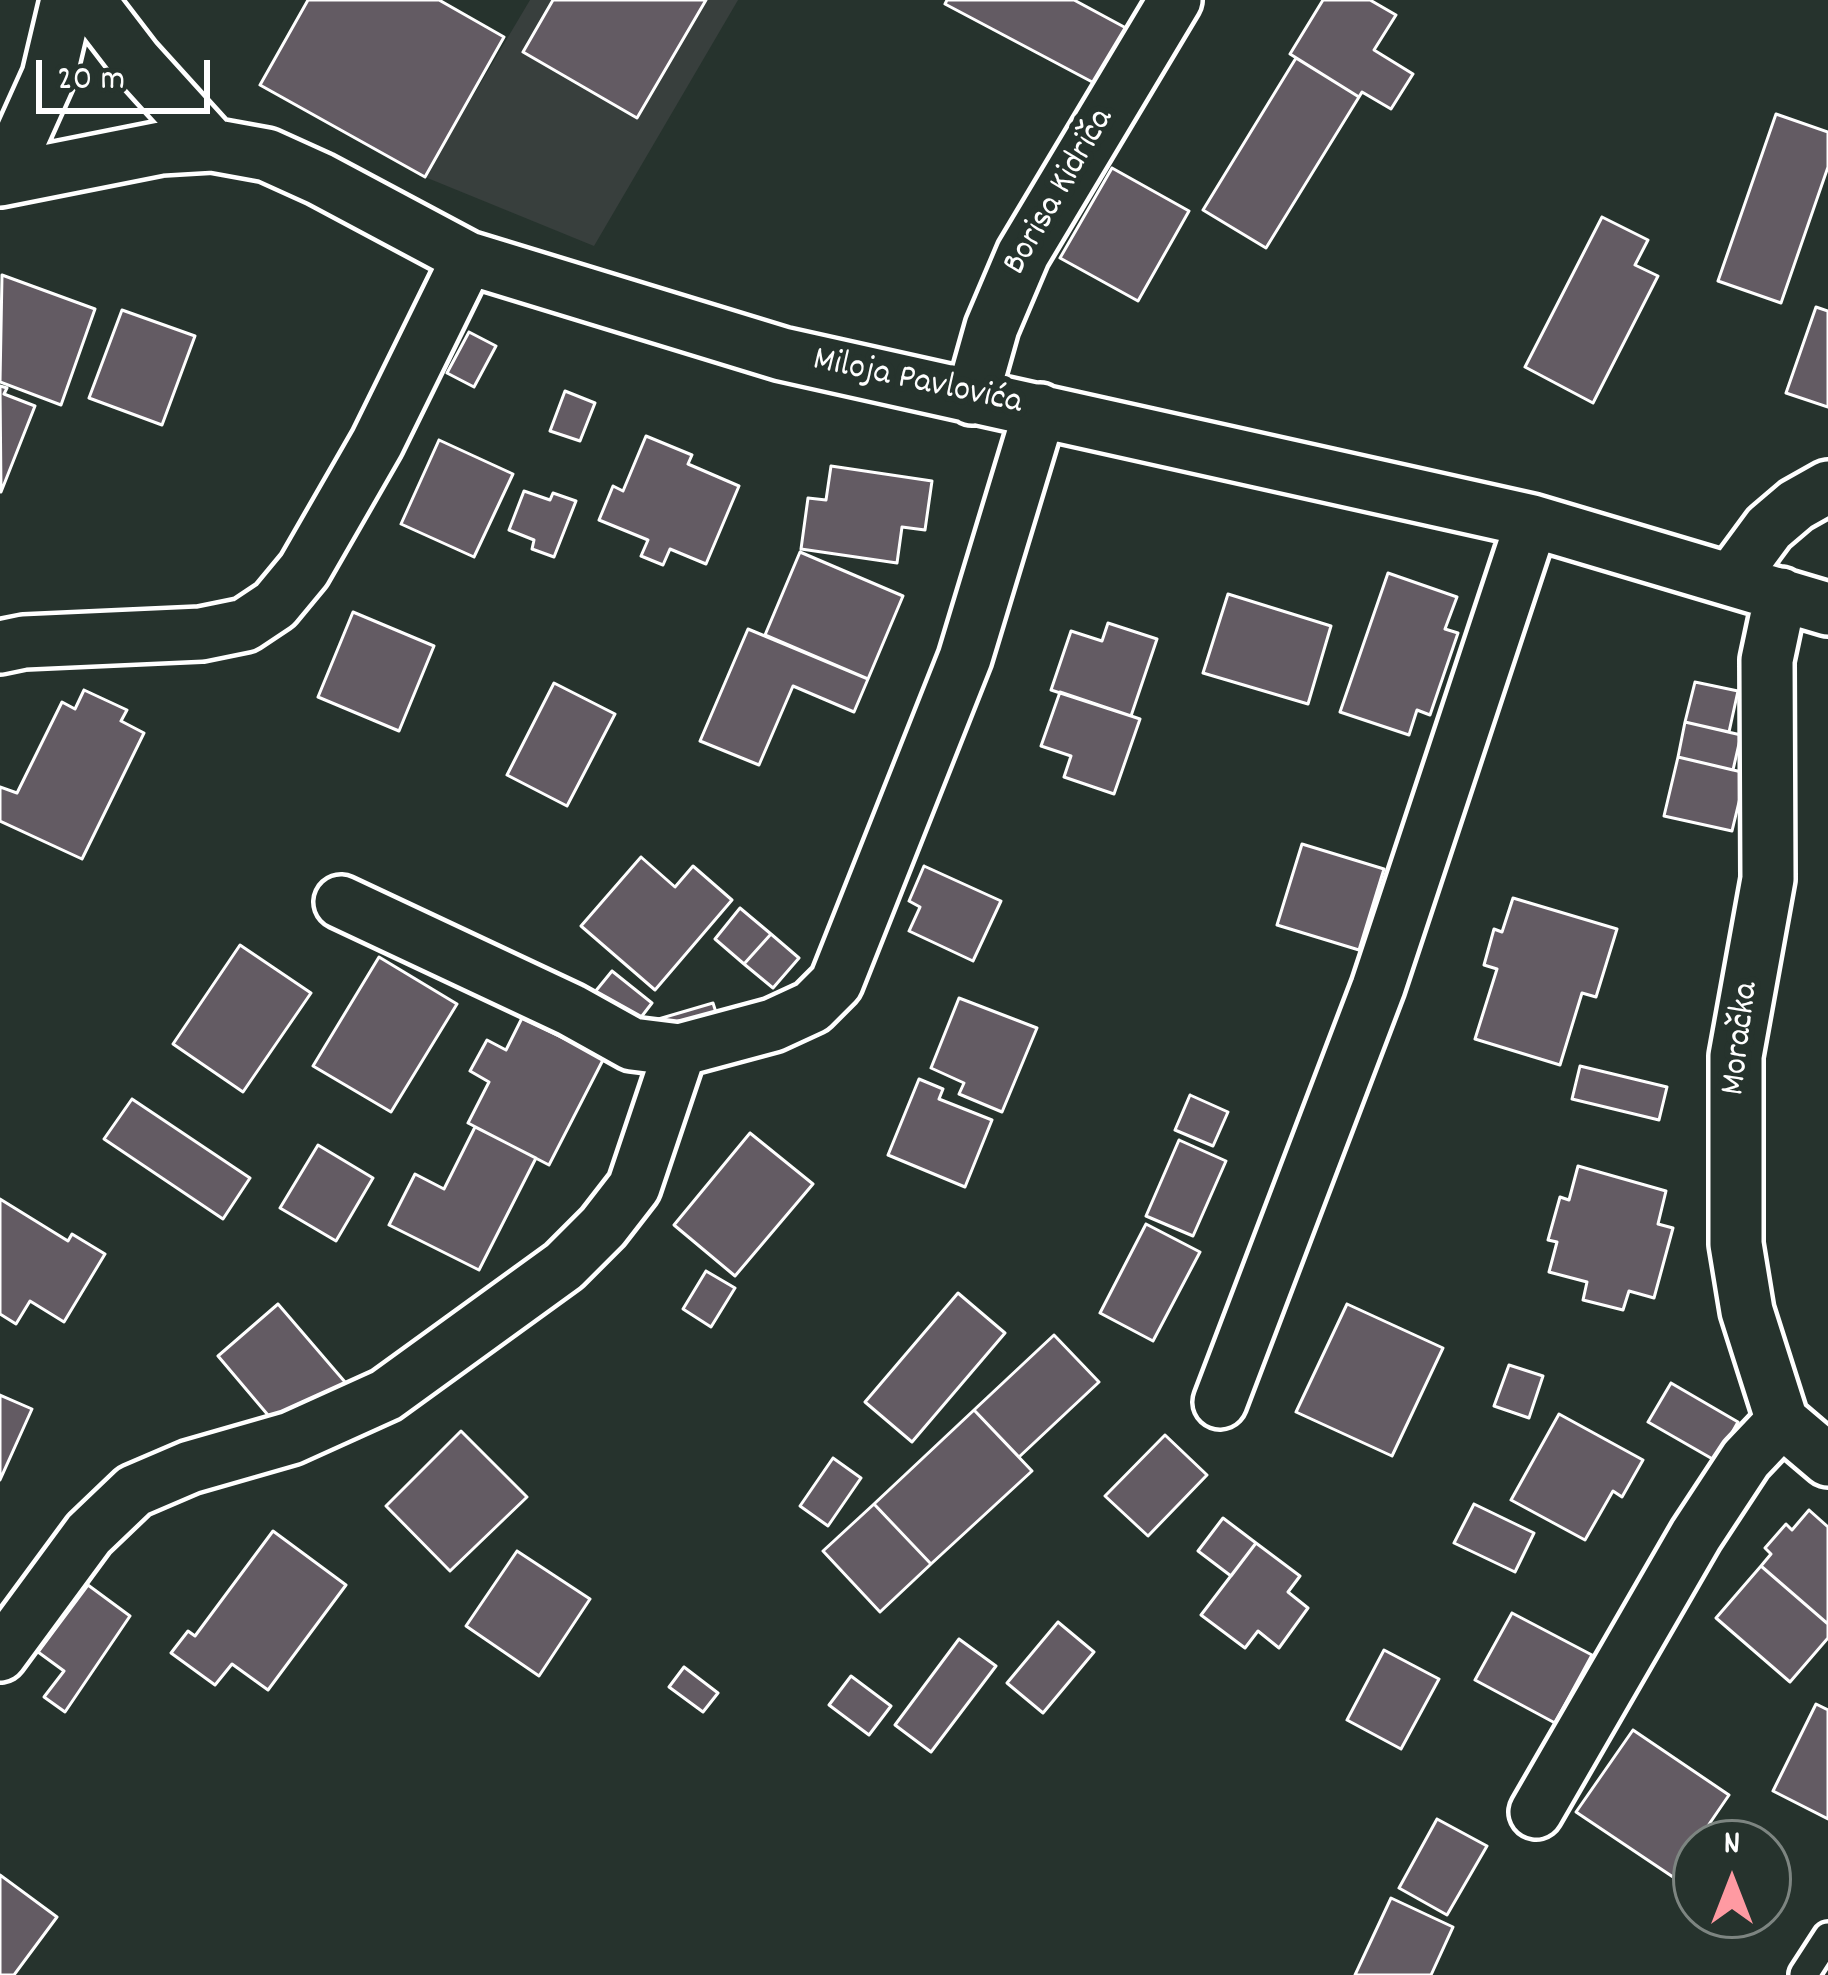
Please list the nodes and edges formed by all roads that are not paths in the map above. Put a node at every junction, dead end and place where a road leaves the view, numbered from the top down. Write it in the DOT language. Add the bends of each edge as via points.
graph roads {
  1 [pos="67,0"];
  2 [pos="89,0"];
  3 [pos="1175,0"];
  4 [pos="212,145"];
  5 [pos="0,169"];
  6 [pos="0,180"];
  7 [pos="468,258"];
  8 [pos="971,398"];
  9 [pos="1040,410"];
  10 [pos="1828,487"];
  11 [pos="1532,520"];
  12 [pos="1781,595"];
  13 [pos="0,647"];
  14 [pos="341,902"];
  15 [pos="680,1050"];
  16 [pos="1220,1402"];
  17 [pos="1782,1420"];
  18 [pos="1828,1460"];
  19 [pos="0,1655"];
  20 [pos="1536,1812"];
  21 [pos="1828,1937"];
  22 [pos="1804,1974"];
  1 -- 5 [label="street" via="49,76"];
  2 -- 4 [label="street"];
  3 -- 8 [label="street, Borisa Kidriča" via="1023,254"];
  4 -- 6 [label="street, Miloja Pavlovića" via="135,151"];
  4 -- 7 [label="street, Miloja Pavlovića" via="267,155 320,178"];
  7 -- 8 [label="street, Miloja Pavlovića" via="782,354"];
  7 -- 13 [label="street" via="377,443 304,570 275,604 245,625 201,634"];
  8 -- 9 [label="street, Miloja Pavlovića"];
  9 -- 11 [label="street, Miloja Pavlovića"];
  9 -- 15 [label="street" via="965,658 836,983 812,1007 773,1024"];
  10 -- 12 [label="street" via="1752,548"];
  11 -- 12 [label="street, Miloja Pavlovića"];
  11 -- 16 [label="street" via="1378,987"];
  12 -- 17 [label="street, Moračka" via="1767,660 1768,879 1736,1057 1734,1185 1747,1311"];
  14 -- 15 [label="street" via="632,1044"];
  15 -- 19 [label="street" via="634,1187 565,1266 386,1395 291,1438 134,1491 89,1534"];
  17 -- 18 [label="street"];
  17 -- 20 [label="street" via="1696,1535"];
  21 -- 22 [label="lane"];
}
